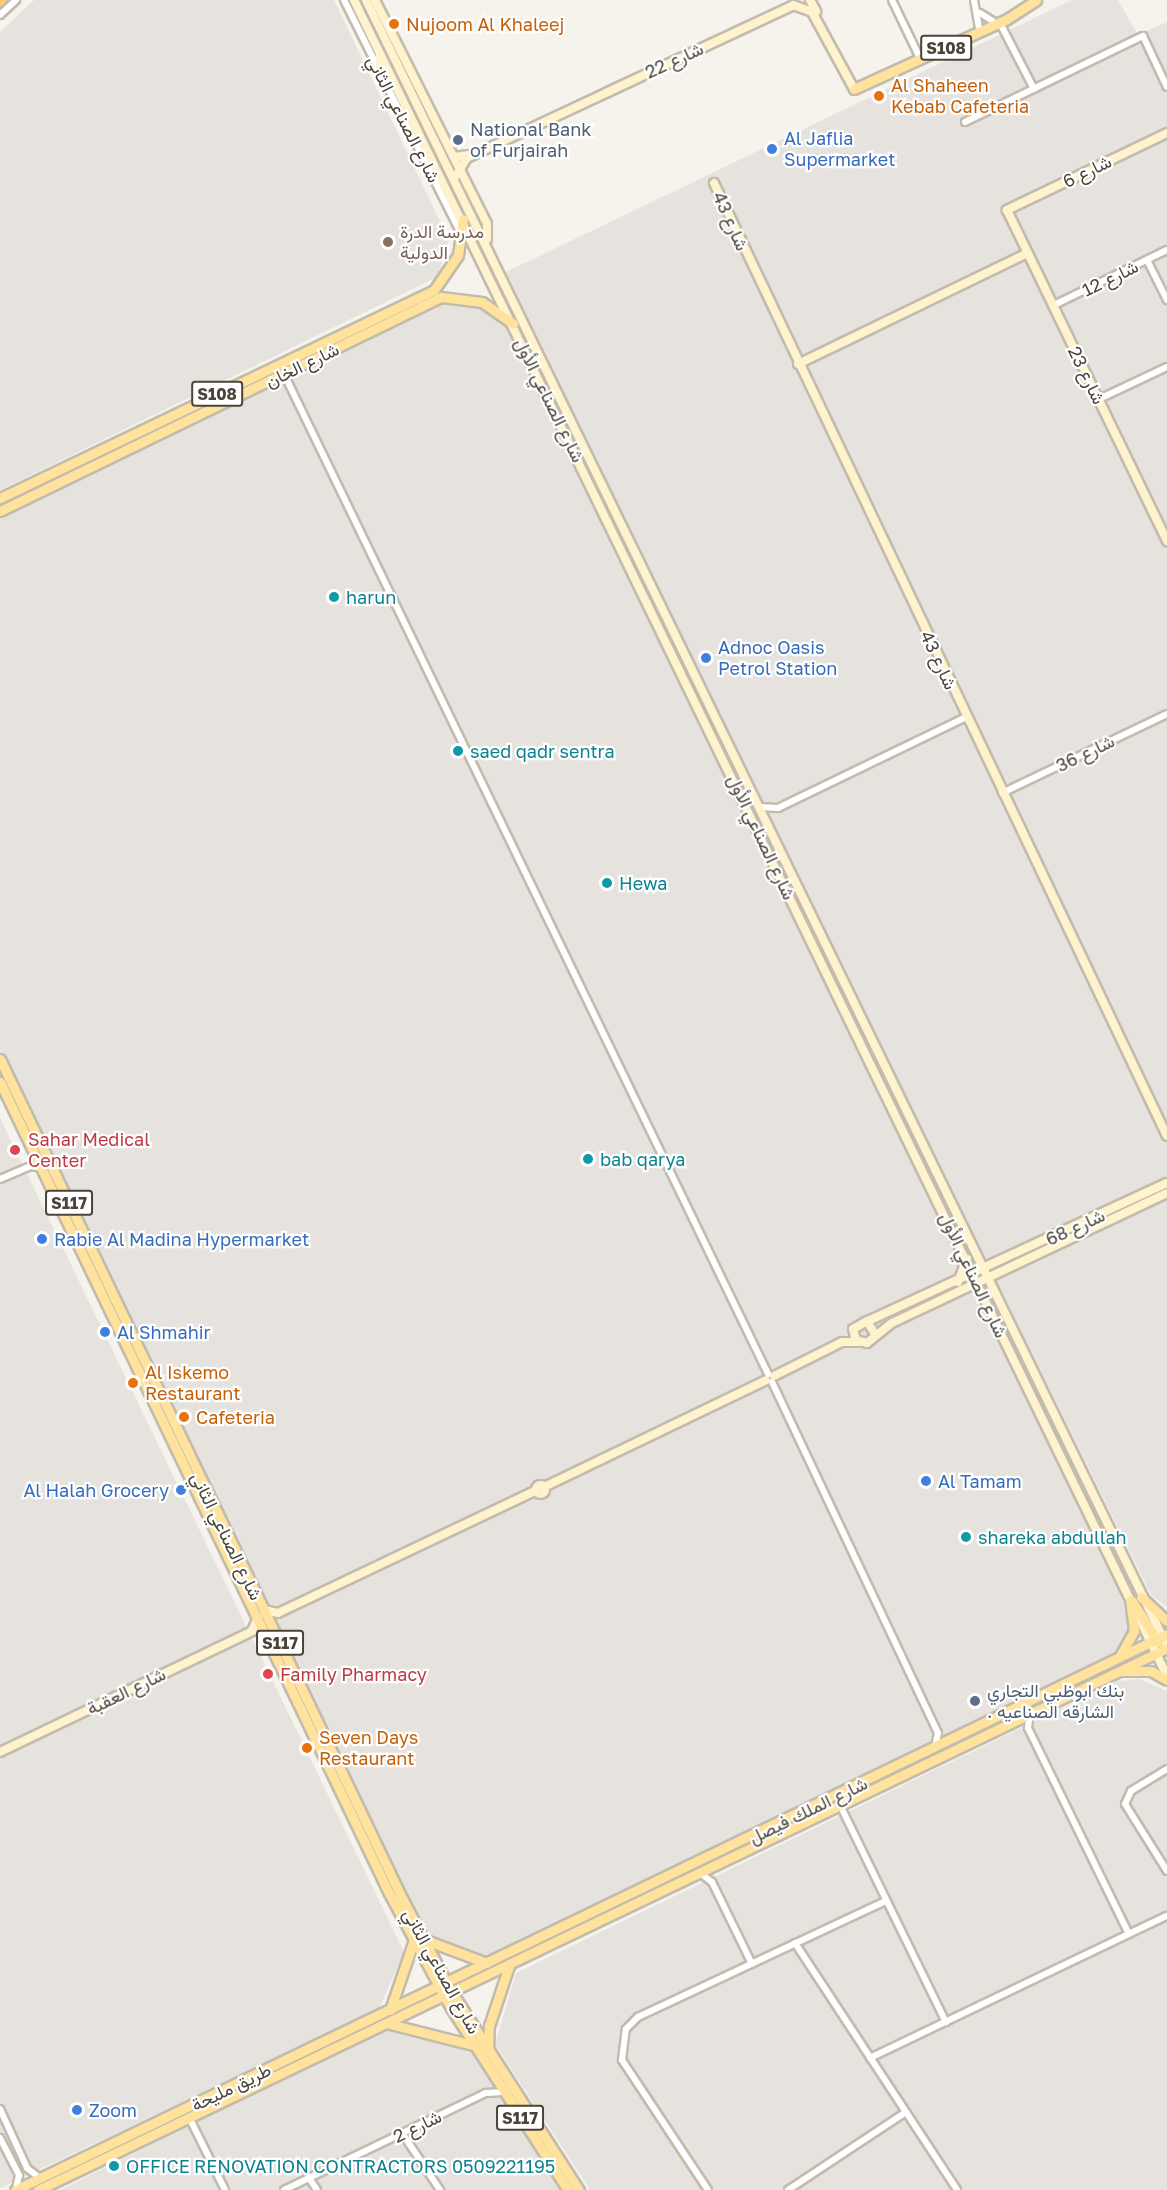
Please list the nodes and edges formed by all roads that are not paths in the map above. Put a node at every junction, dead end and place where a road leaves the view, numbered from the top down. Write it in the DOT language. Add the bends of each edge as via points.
graph roads {
  1 [pos="16,0"];
  2 [pos="344,0"];
  3 [pos="354,0"];
  4 [pos="366,0"];
  5 [pos="375,0"];
  6 [pos="791,0"];
  7 [pos="892,0"];
  8 [pos="974,0"];
  9 [pos="1028,0"];
  10 [pos="1036,0"];
  11 [pos="804,2"];
  12 [pos="980,13"];
  13 [pos="0,15"];
  14 [pos="993,21"];
  15 [pos="979,27"];
  16 [pos="1002,27"];
  17 [pos="380,52"];
  18 [pos="919,56"];
  19 [pos="380,71"];
  20 [pos="858,86"];
  21 [pos="1167,87"];
  22 [pos="1034,89"];
  23 [pos="402,114"];
  24 [pos="414,120"];
  25 [pos="965,122"];
  26 [pos="1167,133"];
  27 [pos="454,157"];
  28 [pos="460,167"];
  29 [pos="456,176"];
  30 [pos="714,183"];
  31 [pos="1007,210"];
  32 [pos="463,219"];
  33 [pos="462,239"];
  34 [pos="487,240"];
  35 [pos="1167,250"];
  36 [pos="1028,253"];
  37 [pos="1147,260"];
  38 [pos="437,293"];
  39 [pos="1167,300"];
  40 [pos="1054,305"];
  41 [pos="513,324"];
  42 [pos="798,364"];
  43 [pos="1167,367"];
  44 [pos="284,374"];
  45 [pos="1099,399"];
  46 [pos="0,498"];
  47 [pos="0,511"];
  48 [pos="1167,541"];
  49 [pos="1167,714"];
  50 [pos="966,717"];
  51 [pos="1002,793"];
  52 [pos="759,807"];
  53 [pos="778,808"];
  54 [pos="766,823"];
  55 [pos="0,1059"];
  56 [pos="0,1082"];
  57 [pos="1167,1136"];
  58 [pos="36,1154"];
  59 [pos="27,1167"];
  60 [pos="44,1170"];
  61 [pos="0,1179"];
  62 [pos="1167,1183"];
  63 [pos="1167,1193"];
  64 [pos="972,1258"];
  65 [pos="1000,1262"];
  66 [pos="979,1272"];
  67 [pos="1003,1272"];
  68 [pos="958,1282"];
  69 [pos="983,1282"];
  70 [pos="964,1290"];
  71 [pos="984,1295"];
  72 [pos="996,1297"];
  73 [pos="868,1321"];
  74 [pos="853,1329"];
  75 [pos="875,1334"];
  76 [pos="842,1342"];
  77 [pos="859,1342"];
  78 [pos="770,1378"];
  79 [pos="1141,1597"];
  80 [pos="1130,1599"];
  81 [pos="278,1613"];
  82 [pos="261,1614"];
  83 [pos="1167,1621"];
  84 [pos="252,1630"];
  85 [pos="269,1630"];
  86 [pos="1158,1638"];
  87 [pos="1164,1651"];
  88 [pos="1119,1657"];
  89 [pos="1117,1671"];
  90 [pos="1167,1678"];
  91 [pos="1030,1713"];
  92 [pos="1012,1721"];
  93 [pos="1028,1728"];
  94 [pos="938,1733"];
  95 [pos="954,1739"];
  96 [pos="934,1750"];
  97 [pos="0,1752"];
  98 [pos="1167,1769"];
  99 [pos="839,1803"];
  100 [pos="714,1864"];
  101 [pos="699,1871"];
  102 [pos="1167,1871"];
  103 [pos="712,1882"];
  104 [pos="886,1900"];
  105 [pos="1167,1916"];
  106 [pos="1129,1934"];
  107 [pos="419,1939"];
  108 [pos="795,1943"];
  109 [pos="487,1963"];
  110 [pos="510,1963"];
  111 [pos="752,1964"];
  112 [pos="445,1989"];
  113 [pos="390,2010"];
  114 [pos="946,2022"];
  115 [pos="384,2023"];
  116 [pos="473,2045"];
  117 [pos="489,2052"];
  118 [pos="870,2058"];
  119 [pos="493,2078"];
  120 [pos="503,2092"];
  121 [pos="486,2093"];
  122 [pos="0,2109"];
  123 [pos="906,2112"];
  124 [pos="189,2117"];
  125 [pos="402,2133"];
  126 [pos="0,2138"];
  127 [pos="41,2178"];
  128 [pos="309,2178"];
  129 [pos="16,2190"];
  130 [pos="38,2190"];
  131 [pos="225,2190"];
  132 [pos="284,2190"];
  133 [pos="317,2190"];
  134 [pos="440,2190"];
  135 [pos="568,2190"];
  136 [pos="579,2190"];
  137 [pos="708,2190"];
  138 [pos="788,2190"];
  139 [pos="957,2190"];
  1 -- 13 [label="street"];
  2 -- 19 [label="street, شارع الصناعي الثاني"];
  3 -- 17 [label="street, شارع الصناعي الأول"];
  4 -- 29 [label="street, شارع الصناعي الأول"];
  5 -- 27 [label="street"];
  6 -- 27 [label="street, شارع 22" via="469,155"];
  7 -- 18 [label="street"];
  8 -- 12 [label="street"];
  9 -- 14 [label="main road, S108"];
  10 -- 20 [label="main road, S108" via="1007,19"];
  11 -- 20 [label="street"];
  11 -- 20 [label="street" via="816,11 849,81"];
  11 -- 28 [label="street, شارع 22" via="467,158"];
  12 -- 14 [label="street"];
  12 -- 15 [label="street"];
  14 -- 15 [label="main road, S108"];
  15 -- 18 [label="main road, S108"];
  16 -- 22 [label="street"];
  17 -- 19 [label="street"];
  17 -- 24 [label="street, شارع الصناعي الأول"];
  18 -- 20 [label="main road, S108"];
  19 -- 23 [label="street, شارع الصناعي الثاني"];
  21 -- 22 [label="street" via="1143,36"];
  22 -- 25 [label="street"];
  23 -- 24 [label="street"];
  23 -- 33 [label="street, شارع الصناعي الثاني"];
  24 -- 32 [label="street, شارع الصناعي الأول"];
  26 -- 31 [label="street, شارع 6"];
  27 -- 28 [label="street"];
  28 -- 29 [label="street"];
  28 -- 34 [label="street" via="487,224"];
  29 -- 34 [label="street, شارع الصناعي الأول"];
  30 -- 42 [label="street, شارع 43"];
  31 -- 36 [label="street, شارع 23"];
  32 -- 33 [label="main road"];
  32 -- 41 [label="street, شارع الصناعي الأول"];
  33 -- 38 [label="main road" via="452,268"];
  34 -- 52 [label="street, شارع الصناعي الأول"];
  35 -- 37 [label="street, شارع 12"];
  36 -- 40 [label="street, شارع 23"];
  36 -- 42 [label="street"];
  37 -- 39 [label="street"];
  37 -- 40 [label="street, شارع 12"];
  38 -- 41 [label="main road" via="482,302"];
  38 -- 44 [label="main road, شارع الخان / S108"];
  38 -- 46 [label="main road, شارع الخان / S108"];
  40 -- 45 [label="street, شارع 23"];
  41 -- 64 [label="street, شارع الصناعي الأول"];
  42 -- 50 [label="street, شارع 43"];
  43 -- 45 [label="street"];
  44 -- 47 [label="main road, شارع الخان / S108"];
  44 -- 78 [label="street"];
  45 -- 48 [label="street, شارع 23"];
  49 -- 51 [label="street, شارع 36"];
  50 -- 51 [label="street, شارع 43"];
  50 -- 53 [label="street"];
  51 -- 57 [label="street, شارع 43"];
  52 -- 53 [label="street"];
  52 -- 54 [label="street, شارع الصناعي الأول"];
  53 -- 54 [label="street"];
  54 -- 64 [label="street, شارع الصناعي الأول"];
  55 -- 82 [label="main road, شارع الصناعي الثاني / S117"];
  56 -- 58 [label="main road, شارع الصناعي الثاني / S117"];
  58 -- 59 [label="street"];
  58 -- 60 [label="main road, شارع الصناعي الثاني / S117"];
  59 -- 60 [label="street"];
  59 -- 61 [label="street"];
  60 -- 82 [label="main road, شارع الصناعي الثاني / S117"];
  62 -- 65 [label="street, شارع 68"];
  63 -- 67 [label="street, شارع 68"];
  64 -- 65 [label="street"];
  64 -- 66 [label="street, شارع الصناعي الأول"];
  64 -- 68 [label="street"];
  65 -- 66 [label="street, شارع 68"];
  66 -- 68 [label="street, شارع 68"];
  66 -- 69 [label="street, شارع الصناعي الأول"];
  67 -- 69 [label="street, شارع 68"];
  67 -- 72 [label="street"];
  68 -- 73 [label="street, شارع 68"];
  69 -- 70 [label="street, شارع 68"];
  69 -- 71 [label="street, شارع الصناعي الأول"];
  69 -- 72 [label="street, شارع الصناعي الأول"];
  70 -- 71 [label="street"];
  70 -- 75 [label="street, شارع 68"];
  71 -- 80 [label="street, شارع الصناعي الأول"];
  72 -- 79 [label="street, شارع الصناعي الأول"];
  73 -- 74 [label="street, شارع 68"];
  73 -- 75 [label="street"];
  74 -- 76 [label="street"];
  74 -- 77 [label="street"];
  75 -- 77 [label="street, شارع 68"];
  76 -- 77 [label="street"];
  76 -- 78 [label="street"];
  78 -- 81 [label="street"];
  78 -- 94 [label="street"];
  79 -- 83 [label="main road"];
  79 -- 86 [label="street, شارع الصناعي الأول"];
  80 -- 86 [label="main road"];
  80 -- 88 [label="main road" via="1134,1631"];
  81 -- 82 [label="street"];
  81 -- 85 [label="street"];
  82 -- 84 [label="street"];
  82 -- 85 [label="main road, شارع الصناعي الثاني / S117"];
  84 -- 85 [label="street"];
  84 -- 97 [label="street, شارع العقبة"];
  85 -- 107 [label="main road, شارع الصناعي الثاني / S117"];
  86 -- 87 [label="main road"];
  86 -- 87 [label="street, شارع الصناعي الأول"];
  86 -- 88 [label="main road, شارع الملك فيصل"];
  87 -- 89 [label="main road, شارع الملك فيصل"];
  87 -- 90 [label="street, شارع الصناعي الأول"];
  88 -- 95 [label="main road, شارع الملك فيصل"];
  89 -- 90 [label="main road" via="1146,1670"];
  89 -- 91 [label="main road, شارع الملك فيصل"];
  91 -- 92 [label="main road, شارع الملك فيصل"];
  91 -- 93 [label="street"];
  92 -- 93 [label="street"];
  92 -- 99 [label="main road, شارع الملك فيصل"];
  93 -- 106 [label="street"];
  94 -- 95 [label="street"];
  94 -- 96 [label="street"];
  95 -- 96 [label="main road, شارع الملك فيصل"];
  96 -- 109 [label="main road, شارع الملك فيصل"];
  98 -- 102 [label="street" via="1131,1791 1125,1804"];
  99 -- 100 [label="main road, شارع الملك فيصل"];
  99 -- 104 [label="street"];
  100 -- 101 [label="main road, شارع الملك فيصل"];
  100 -- 103 [label="street"];
  101 -- 103 [label="street"];
  101 -- 110 [label="main road, شارع الملك فيصل"];
  103 -- 111 [label="street"];
  104 -- 108 [label="street"];
  104 -- 114 [label="street"];
  105 -- 106 [label="street"];
  106 -- 114 [label="street"];
  107 -- 109 [label="main road"];
  107 -- 112 [label="main road, شارع الصناعي الثاني / S117"];
  107 -- 113 [label="main road"];
  108 -- 111 [label="street"];
  108 -- 118 [label="street"];
  109 -- 112 [label="main road, شارع الملك فيصل"];
  110 -- 112 [label="main road, شارع الملك فيصل"];
  110 -- 117 [label="main road" via="489,2026"];
  111 -- 137 [label="street" via="634,2019 621,2050"];
  112 -- 113 [label="main road, طريق مليحة"];
  112 -- 115 [label="main road, طريق مليحة"];
  112 -- 116 [label="main road, شارع الصناعي الثاني / S117"];
  112 -- 117 [label="main road, شارع الصناعي الثاني / S117"];
  113 -- 127 [label="main road, طريق مليحة"];
  114 -- 118 [label="street"];
  115 -- 116 [label="main road"];
  115 -- 124 [label="main road, طريق مليحة"];
  116 -- 119 [label="main road, شارع الصناعي الثاني / S117"];
  117 -- 136 [label="main road, شارع الصناعي الثاني / S117"];
  118 -- 123 [label="street"];
  119 -- 120 [label="main road, شارع الصناعي الثاني / S117"];
  119 -- 121 [label="street"];
  120 -- 121 [label="street, شارع 2"];
  120 -- 135 [label="main road, شارع الصناعي الثاني / S117"];
  121 -- 125 [label="street, شارع 2"];
  122 -- 127 [label="street" via="27,2168"];
  123 -- 138 [label="street"];
  123 -- 139 [label="street"];
  124 -- 130 [label="main road, طريق مليحة"];
  124 -- 131 [label="street"];
  125 -- 128 [label="street, شارع 2"];
  125 -- 134 [label="street"];
  126 -- 129 [label="street" via="19,2175"];
  127 -- 129 [label="main road, طريق مليحة"];
  128 -- 132 [label="street, شارع 2"];
  128 -- 133 [label="street"];
}
